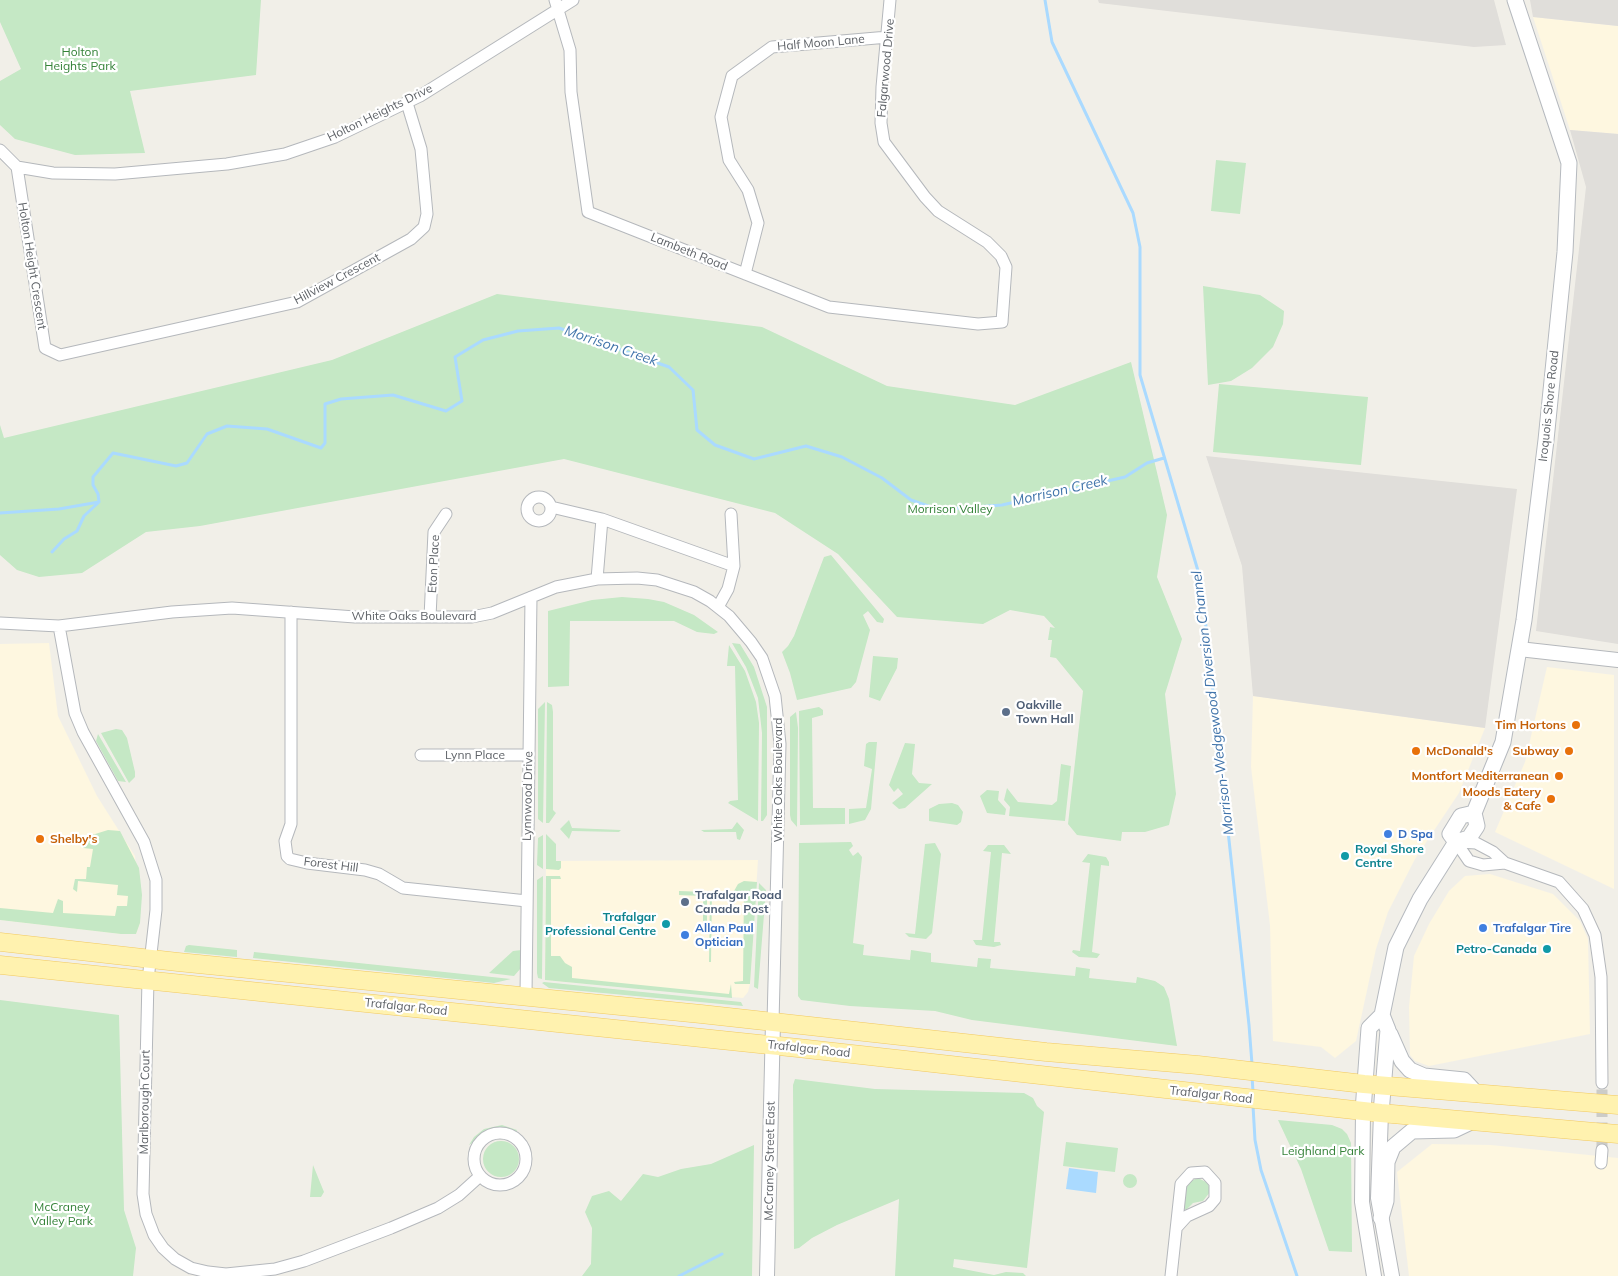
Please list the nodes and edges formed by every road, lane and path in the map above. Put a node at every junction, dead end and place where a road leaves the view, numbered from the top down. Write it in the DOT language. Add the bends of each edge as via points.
graph roads {
  1 [pos="573,0"];
  2 [pos="890,0"];
  3 [pos="1515,0"];
  4 [pos="556,4"];
  5 [pos="888,37"];
  6 [pos="408,102"];
  7 [pos="0,150"];
  8 [pos="17,167"];
  9 [pos="745,274"];
  10 [pos="1002,322"];
  11 [pos="60,355"];
  12 [pos="551,507"];
  13 [pos="446,514"];
  14 [pos="731,514"];
  15 [pos="602,519"];
  16 [pos="734,566"];
  17 [pos="597,579"];
  18 [pos="531,597"];
  19 [pos="718,607"];
  20 [pos="291,612"];
  21 [pos="430,617"];
  22 [pos="0,623"];
  23 [pos="59,626"];
  24 [pos="1519,649"];
  25 [pos="1618,660"];
  26 [pos="420,754"];
  27 [pos="529,755"];
  28 [pos="1456,842"];
  29 [pos="1505,863"];
  30 [pos="527,901"];
  31 [pos="0,942"];
  32 [pos="149,959"];
  33 [pos="0,965"];
  34 [pos="148,980"];
  35 [pos="526,996"];
  36 [pos="1382,1015"];
  37 [pos="773,1022"];
  38 [pos="1388,1030"];
  39 [pos="773,1045"];
  40 [pos="1602,1083"];
  41 [pos="1364,1084"];
  42 [pos="1383,1086"];
  43 [pos="1477,1094"];
  44 [pos="1618,1105"];
  45 [pos="1363,1111"];
  46 [pos="1381,1113"];
  47 [pos="1473,1121"];
  48 [pos="1618,1134"];
  49 [pos="1602,1150"];
  50 [pos="1601,1163"];
  51 [pos="480,1176"];
  52 [pos="1382,1218"];
  53 [pos="1177,1228"];
  54 [pos="767,1276"];
  55 [pos="1171,1276"];
  56 [pos="1374,1276"];
  57 [pos="1392,1276"];
  1 -- 4 [label="street, Holton Heights Drive"];
  2 -- 5 [label="street, Falgarwood Drive"];
  3 -- 24 [label="main road, Iroquois Shore Road" via="1569,163 1565,252 1546,440"];
  4 -- 6 [label="street, Holton Heights Drive" via="535,25"];
  4 -- 9 [label="street, Lambeth Road" via="570,50 571,92 588,212"];
  5 -- 9 [label="street, Half Moon Lane" via="772,47 732,76 722,117 729,160 748,190 758,223"];
  5 -- 10 [label="street, Falgarwood Drive" via="881,114 884,142 938,211 987,242 1001,256 1006,267"];
  6 -- 8 [label="street, Holton Heights Drive" via="335,137 285,154 227,164 115,174 53,173"];
  6 -- 11 [label="street, Hillview Crescent" via="421,149 427,214 424,227 411,238 296,302"];
  7 -- 8 [label="street"];
  8 -- 11 [label="street, Holton Height Crescent" via="46,348"];
  9 -- 10 [label="street, Lambeth Road" via="829,307 978,324"];
  12 -- 15 [label="street"];
  13 -- 21 [label="street, Eton Place" via="434,532"];
  14 -- 16 [label="street"];
  15 -- 16 [label="street"];
  15 -- 17 [label="street"];
  16 -- 19 [label="street" via="728,589"];
  17 -- 18 [label="street, White Oaks Boulevard" via="556,587"];
  17 -- 19 [label="street, White Oaks Boulevard" via="657,580 694,592"];
  18 -- 21 [label="street, White Oaks Boulevard" via="492,613 472,617"];
  18 -- 27 [label="street, Lynnwood Drive"];
  19 -- 37 [label="street, White Oaks Boulevard" via="739,626 762,658 778,714"];
  20 -- 21 [label="street, White Oaks Boulevard" via="355,617"];
  20 -- 23 [label="street, White Oaks Boulevard" via="232,608"];
  20 -- 30 [label="street, Forest Hill" via="291,824 286,841 287,856 307,863 365,870 403,888"];
  22 -- 23 [label="street, White Oaks Boulevard"];
  23 -- 32 [label="street, Marlborough Court" via="75,714 151,860 156,880 156,910"];
  24 -- 25 [label="street"];
  24 -- 28 [label="main road, Iroquois Shore Road" via="1503,742 1474,813 1461,816 1450,834"];
  26 -- 27 [label="street, Lynn Place"];
  27 -- 30 [label="street, Lynnwood Drive"];
  28 -- 29 [label="street" via="1476,843"];
  28 -- 29 [label="street" via="1469,861 1483,865"];
  28 -- 36 [label="main road, Iroquois Shore Road" via="1420,899 1399,941"];
  29 -- 40 [label="street" via="1559,882 1583,909 1595,935 1601,977"];
  30 -- 35 [label="street, Lynnwood Drive"];
  31 -- 32 [label="main road, Trafalgar Road"];
  32 -- 34 [label="street, Marlborough Court"];
  32 -- 35 [label="main road, Trafalgar Road"];
  33 -- 34 [label="main road, Trafalgar Road"];
  34 -- 39 [label="main road, Trafalgar Road"];
  34 -- 51 [label="street, Marlborough Court" via="143,1194 154,1234 176,1259 191,1268 226,1274 275,1269 304,1261 438,1208"];
  35 -- 37 [label="main road, Trafalgar Road"];
  36 -- 38 [label="main road"];
  36 -- 41 [label="main road, Iroquois Shore Road" via="1369,1028"];
  37 -- 39 [label="street, White Oaks Boulevard"];
  37 -- 41 [label="main road, Trafalgar Road"];
  38 -- 42 [label="main road"];
  38 -- 43 [label="main road" via="1402,1062 1410,1070 1424,1076 1464,1080"];
  39 -- 45 [label="main road, Trafalgar Road"];
  39 -- 54 [label="street, McCraney Street East"];
  41 -- 42 [label="main road, Trafalgar Road"];
  41 -- 45 [label="main road, Iroquois Shore Road"];
  42 -- 43 [label="main road, Trafalgar Road"];
  42 -- 46 [label="main road"];
  43 -- 44 [label="main road, Trafalgar Road"];
  45 -- 46 [label="main road, Trafalgar Road"];
  45 -- 56 [label="street" via="1362,1202"];
  46 -- 47 [label="main road, Trafalgar Road"];
  46 -- 52 [label="street" via="1378,1180"];
  47 -- 48 [label="main road, Trafalgar Road"];
  47 -- 52 [label="main road" via="1454,1130 1412,1131 1393,1147 1387,1162"];
  49 -- 50 [label="street"];
  51 -- 51 [label="street" via="499,1185 516,1180 522,1174 526,1159 520,1141 503,1133 482,1140 474,1159"];
  52 -- 57 [label="street"];
  53 -- 53 [label="street" via="1187,1216 1209,1206 1215,1199 1215,1183 1205,1172 1191,1173 1181,1184"];
  53 -- 55 [label="street"];
}
